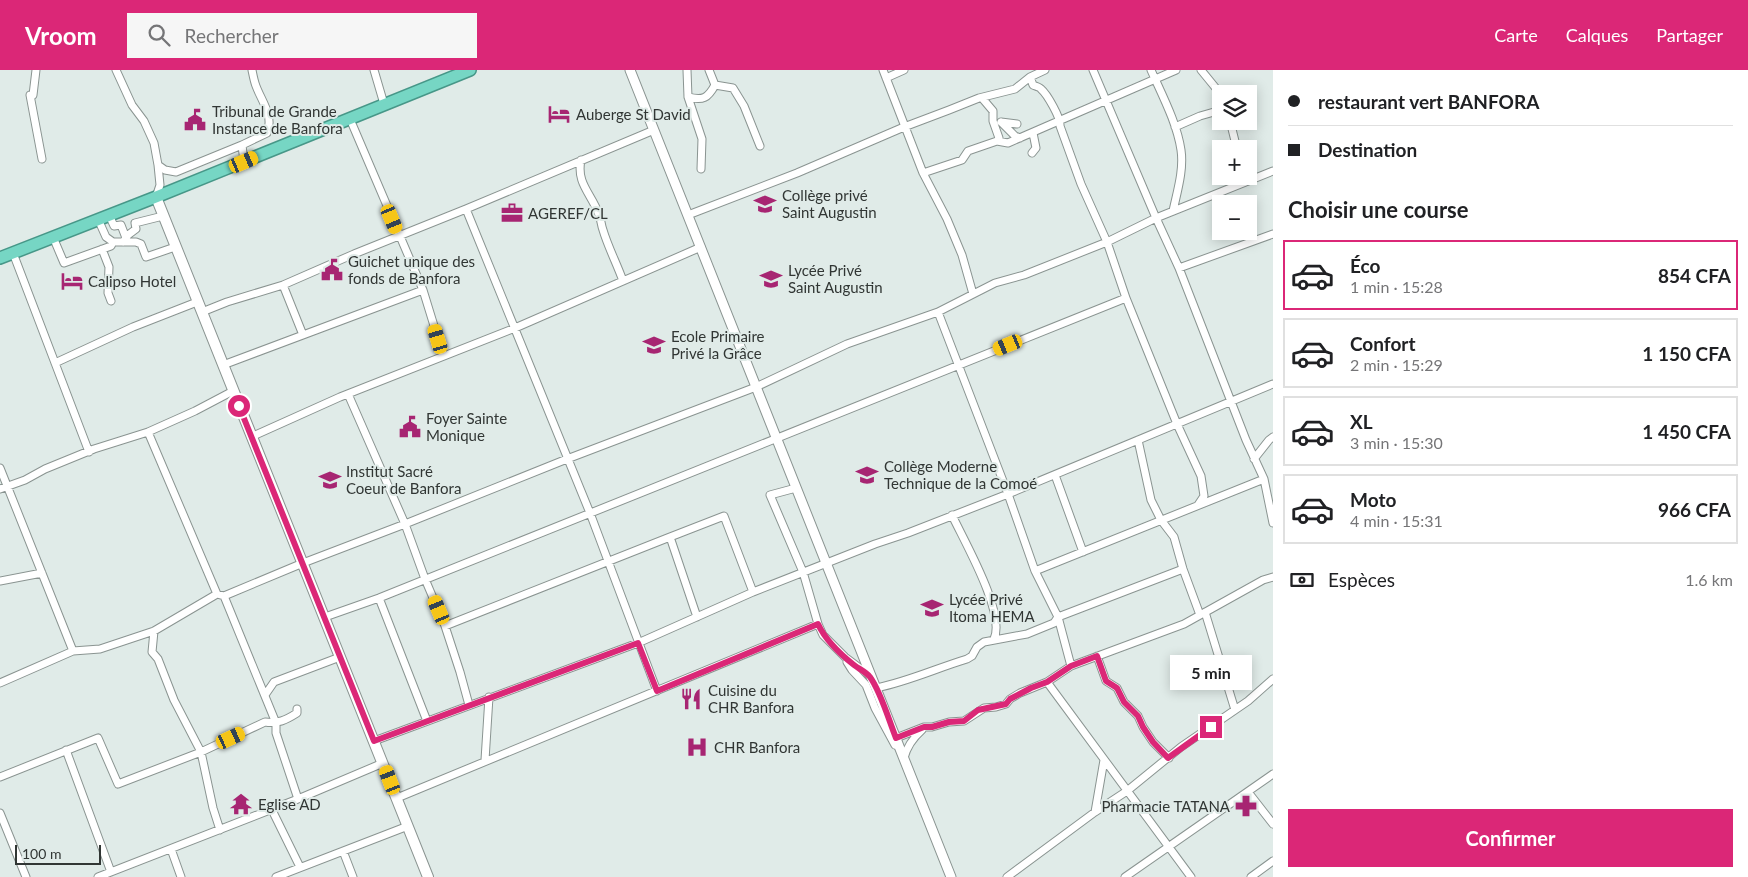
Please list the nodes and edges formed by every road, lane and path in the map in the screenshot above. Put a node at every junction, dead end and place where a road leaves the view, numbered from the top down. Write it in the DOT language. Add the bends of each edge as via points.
graph roads {
  1 [pos="36,70"];
  2 [pos="116,70"];
  3 [pos="252,70"];
  4 [pos="374,70"];
  5 [pos="470,70"];
  6 [pos="630,70"];
  7 [pos="687,70"];
  8 [pos="708,70"];
  9 [pos="883,70"];
  10 [pos="904,70"];
  11 [pos="1045,70"];
  12 [pos="1093,70"];
  13 [pos="1151,70"];
  14 [pos="1176,70"];
  15 [pos="1201,70"];
  16 [pos="1030,77"];
  17 [pos="886,78"];
  18 [pos="1156,80"];
  19 [pos="715,85"];
  20 [pos="1214,85"];
  21 [pos="688,96"];
  22 [pos="982,98"];
  23 [pos="1106,101"];
  24 [pos="384,104"];
  25 [pos="1212,113"];
  26 [pos="350,119"];
  27 [pos="997,122"];
  28 [pos="1060,122"];
  29 [pos="1016,124"];
  30 [pos="904,127"];
  31 [pos="1175,127"];
  32 [pos="654,130"];
  33 [pos="1033,133"];
  34 [pos="1020,138"];
  35 [pos="997,141"];
  36 [pos="242,145"];
  37 [pos="760,146"];
  38 [pos="1032,153"];
  39 [pos="42,159"];
  40 [pos="581,160"];
  41 [pos="244,162"];
  42 [pos="158,165"];
  43 [pos="701,169"];
  44 [pos="1273,171"];
  45 [pos="923,173"];
  46 [pos="1257,176"];
  47 [pos="1232,185"];
  48 [pos="156,197"];
  49 [pos="466,209"];
  50 [pos="1173,211"];
  51 [pos="688,214"];
  52 [pos="163,216"];
  53 [pos="104,217"];
  54 [pos="1156,218"];
  55 [pos="1273,234"];
  56 [pos="399,236"];
  57 [pos="53,237"];
  58 [pos="124,240"];
  59 [pos="112,242"];
  60 [pos="1107,242"];
  61 [pos="175,247"];
  62 [pos="701,247"];
  63 [pos="102,249"];
  64 [pos="13,254"];
  65 [pos="0,258"];
  66 [pos="1179,268"];
  67 [pos="622,281"];
  68 [pos="283,285"];
  69 [pos="423,290"];
  70 [pos="973,294"];
  71 [pos="1126,298"];
  72 [pos="111,301"];
  73 [pos="197,302"];
  74 [pos="202,312"];
  75 [pos="938,312"];
  76 [pos="515,328"];
  77 [pos="303,335"];
  78 [pos="444,355"];
  79 [pos="55,363"];
  80 [pos="959,364"];
  81 [pos="223,365"];
  82 [pos="1273,384"];
  83 [pos="756,387"];
  84 [pos="233,391"];
  85 [pos="348,394"];
  86 [pos="1231,402"];
  87 [pos="1177,424"];
  88 [pos="148,432"];
  89 [pos="251,437"];
  90 [pos="1273,437"];
  91 [pos="776,438"];
  92 [pos="1138,440"];
  93 [pos="89,452"];
  94 [pos="567,459"];
  95 [pos="1254,459"];
  96 [pos="0,468"];
  97 [pos="1055,475"];
  98 [pos="1264,479"];
  99 [pos="1203,486"];
  100 [pos="4,488"];
  101 [pos="796,488"];
  102 [pos="1008,494"];
  103 [pos="1216,498"];
  104 [pos="1198,505"];
  105 [pos="590,513"];
  106 [pos="952,515"];
  107 [pos="1161,520"];
  108 [pos="1273,522"];
  109 [pos="405,524"];
  110 [pos="670,537"];
  111 [pos="1083,552"];
  112 [pos="608,560"];
  113 [pos="302,563"];
  114 [pos="826,564"];
  115 [pos="1183,569"];
  116 [pos="1034,571"];
  117 [pos="804,572"];
  118 [pos="42,573"];
  119 [pos="1273,577"];
  120 [pos="425,579"];
  121 [pos="0,581"];
  122 [pos="753,592"];
  123 [pos="221,595"];
  124 [pos="379,598"];
  125 [pos="1203,614"];
  126 [pos="325,617"];
  127 [pos="697,617"];
  128 [pos="1058,617"];
  129 [pos="818,624"];
  130 [pos="446,626"];
  131 [pos="154,631"];
  132 [pos="136,637"];
  133 [pos="994,639"];
  134 [pos="638,643"];
  135 [pos="153,646"];
  136 [pos="73,651"];
  137 [pos="1097,656"];
  138 [pos="340,657"];
  139 [pos="845,657"];
  140 [pos="1071,666"];
  141 [pos="1273,679"];
  142 [pos="274,682"];
  143 [pos="1047,682"];
  144 [pos="0,683"];
  145 [pos="259,683"];
  146 [pos="876,688"];
  147 [pos="657,691"];
  148 [pos="490,697"];
  149 [pos="266,698"];
  150 [pos="469,705"];
  151 [pos="297,709"];
  152 [pos="1235,710"];
  153 [pos="427,721"];
  154 [pos="263,723"];
  155 [pos="276,723"];
  156 [pos="924,727"];
  157 [pos="276,733"];
  158 [pos="896,738"];
  159 [pos="374,741"];
  160 [pos="66,750"];
  161 [pos="201,752"];
  162 [pos="1168,758"];
  163 [pos="485,760"];
  164 [pos="1104,760"];
  165 [pos="906,762"];
  166 [pos="383,763"];
  167 [pos="1273,774"];
  168 [pos="0,777"];
  169 [pos="1127,791"];
  170 [pos="1248,792"];
  171 [pos="396,798"];
  172 [pos="298,799"];
  173 [pos="272,810"];
  174 [pos="1095,812"];
  175 [pos="0,813"];
  176 [pos="1273,824"];
  177 [pos="408,826"];
  178 [pos="220,830"];
  179 [pos="1168,846"];
  180 [pos="171,849"];
  181 [pos="343,851"];
  182 [pos="1273,861"];
  183 [pos="300,866"];
  184 [pos="111,872"];
  185 [pos="26,877"];
  186 [pos="98,877"];
  187 [pos="181,877"];
  188 [pos="276,877"];
  189 [pos="353,877"];
  190 [pos="428,877"];
  191 [pos="951,877"];
  192 [pos="1007,877"];
  193 [pos="1125,877"];
  194 [pos="1191,877"];
  195 [pos="1252,877"];
  1 -- 39 [label="street" via="33,94 30,95"];
  2 -- 42 [label="street" via="154,143"];
  3 -- 36 [label="street" via="270,127 267,133"];
  4 -- 24 [label="street"];
  5 -- 24 [label="highway"];
  6 -- 32 [label="street"];
  7 -- 21 [label="street"];
  8 -- 19 [label="street"];
  9 -- 17 [label="street"];
  10 -- 17 [label="street"];
  11 -- 16 [label="street"];
  12 -- 23 [label="street"];
  13 -- 18 [label="street"];
  14 -- 18 [label="street"];
  15 -- 20 [label="street"];
  16 -- 22 [label="street" via="1015,89"];
  16 -- 28 [label="street" via="1033,86 1041,88 1050,100"];
  17 -- 30 [label="street"];
  18 -- 23 [label="street"];
  18 -- 31 [label="street"];
  19 -- 21 [label="street" via="705,98"];
  19 -- 37 [label="street" via="732,88 744,106"];
  21 -- 43 [label="street" via="702,139"];
  22 -- 27 [label="street"];
  22 -- 30 [label="street"];
  23 -- 28 [label="street"];
  23 -- 54 [label="street"];
  24 -- 26 [label="highway"];
  25 -- 31 [label="street"];
  26 -- 41 [label="highway"];
  26 -- 56 [label="street"];
  27 -- 29 [label="street"];
  27 -- 34 [label="street"];
  27 -- 35 [label="street"];
  28 -- 33 [label="street"];
  28 -- 60 [label="street" via="1081,184"];
  30 -- 45 [label="street"];
  30 -- 51 [label="street"];
  31 -- 50 [label="street" via="1181,151 1180,179"];
  32 -- 40 [label="street"];
  32 -- 51 [label="street"];
  33 -- 34 [label="street"];
  33 -- 38 [label="street" via="1036,148"];
  34 -- 35 [label="street" via="1008,144"];
  35 -- 45 [label="street" via="968,152 962,160"];
  36 -- 41 [label="street"];
  36 -- 42 [label="street" via="176,172"];
  40 -- 49 [label="street"];
  40 -- 67 [label="street" via="578,171 600,216 602,230"];
  41 -- 48 [label="highway"];
  42 -- 48 [label="street" via="160,185"];
  44 -- 46 [label="street"];
  45 -- 70 [label="street" via="951,228"];
  47 -- 50 [label="street"];
  48 -- 52 [label="main road"];
  48 -- 53 [label="highway"];
  49 -- 56 [label="street"];
  49 -- 76 [label="street"];
  50 -- 54 [label="street"];
  51 -- 62 [label="street"];
  52 -- 58 [label="street" via="135,223 136,229"];
  52 -- 61 [label="main road"];
  53 -- 57 [label="highway"];
  53 -- 58 [label="street" via="114,226 120,225"];
  53 -- 59 [label="street" via="106,236"];
  54 -- 60 [label="street"];
  54 -- 66 [label="street"];
  55 -- 66 [label="street"];
  56 -- 68 [label="street"];
  56 -- 69 [label="street"];
  57 -- 63 [label="street" via="64,263"];
  57 -- 64 [label="highway"];
  58 -- 59 [label="street"];
  58 -- 61 [label="street" via="141,244 146,257"];
  59 -- 63 [label="street" via="111,246"];
  60 -- 70 [label="street"];
  60 -- 71 [label="street"];
  61 -- 73 [label="main road"];
  62 -- 67 [label="street"];
  62 -- 83 [label="street"];
  63 -- 72 [label="street" via="110,268 108,293"];
  64 -- 65 [label="highway"];
  64 -- 79 [label="street"];
  66 -- 86 [label="street"];
  67 -- 76 [label="street"];
  68 -- 74 [label="street"];
  68 -- 77 [label="street"];
  69 -- 77 [label="street"];
  69 -- 78 [label="street"];
  70 -- 75 [label="street"];
  71 -- 80 [label="street"];
  71 -- 87 [label="street"];
  73 -- 74 [label="main road"];
  73 -- 79 [label="street"];
  74 -- 81 [label="main road"];
  75 -- 80 [label="street"];
  75 -- 83 [label="street" via="847,344"];
  76 -- 78 [label="street"];
  76 -- 94 [label="street"];
  77 -- 81 [label="street"];
  78 -- 85 [label="street"];
  79 -- 93 [label="street"];
  80 -- 91 [label="street"];
  80 -- 102 [label="street"];
  81 -- 84 [label="main road"];
  82 -- 86 [label="street"];
  83 -- 91 [label="street"];
  83 -- 94 [label="street"];
  84 -- 88 [label="street"];
  84 -- 89 [label="main road"];
  85 -- 89 [label="street"];
  85 -- 109 [label="street"];
  86 -- 87 [label="street"];
  86 -- 95 [label="street"];
  87 -- 92 [label="street"];
  87 -- 99 [label="street" via="1197,465"];
  88 -- 93 [label="street"];
  88 -- 123 [label="street"];
  89 -- 113 [label="main road"];
  90 -- 95 [label="street"];
  91 -- 101 [label="street"];
  91 -- 105 [label="street"];
  92 -- 97 [label="street"];
  92 -- 107 [label="street" via="1148,490"];
  93 -- 100 [label="street"];
  94 -- 105 [label="street"];
  94 -- 109 [label="street"];
  95 -- 98 [label="street"];
  96 -- 100 [label="street"];
  97 -- 102 [label="street"];
  97 -- 111 [label="street"];
  98 -- 103 [label="street"];
  98 -- 108 [label="street"];
  99 -- 103 [label="street"];
  99 -- 104 [label="street" via="1204,496"];
  100 -- 118 [label="street"];
  101 -- 114 [label="street"];
  101 -- 117 [label="street" via="770,495"];
  102 -- 106 [label="street"];
  102 -- 116 [label="street"];
  103 -- 104 [label="street"];
  104 -- 107 [label="street"];
  105 -- 112 [label="street"];
  105 -- 120 [label="street"];
  106 -- 114 [label="street"];
  106 -- 133 [label="street" via="989,593 997,630"];
  107 -- 111 [label="street"];
  107 -- 115 [label="street" via="1174,537"];
  109 -- 113 [label="street"];
  109 -- 120 [label="street"];
  110 -- 112 [label="street"];
  110 -- 122 [label="street" via="724,516"];
  110 -- 127 [label="street"];
  111 -- 116 [label="street"];
  112 -- 130 [label="street"];
  112 -- 134 [label="street"];
  113 -- 123 [label="street"];
  113 -- 126 [label="main road"];
  114 -- 117 [label="street"];
  114 -- 146 [label="street"];
  115 -- 125 [label="street"];
  115 -- 128 [label="street"];
  116 -- 128 [label="street"];
  117 -- 122 [label="street"];
  117 -- 129 [label="street"];
  118 -- 121 [label="street"];
  118 -- 136 [label="street"];
  119 -- 125 [label="street"];
  120 -- 124 [label="street"];
  120 -- 130 [label="street"];
  122 -- 127 [label="street"];
  123 -- 131 [label="street"];
  123 -- 145 [label="street"];
  124 -- 126 [label="street"];
  124 -- 153 [label="street"];
  125 -- 137 [label="street"];
  125 -- 152 [label="street"];
  126 -- 138 [label="main road"];
  127 -- 134 [label="street"];
  128 -- 133 [label="street" via="1054,623 1027,634"];
  128 -- 140 [label="street"];
  129 -- 139 [label="street" via="823,635"];
  129 -- 147 [label="street"];
  130 -- 150 [label="street"];
  131 -- 132 [label="street"];
  131 -- 135 [label="street"];
  132 -- 135 [label="street"];
  132 -- 136 [label="street" via="100,649"];
  133 -- 146 [label="street" via="977,647 972,656 896,684"];
  134 -- 147 [label="street"];
  134 -- 148 [label="street"];
  135 -- 161 [label="street" via="152,652"];
  136 -- 144 [label="street"];
  137 -- 140 [label="street"];
  137 -- 162 [label="street" via="1106,681 1117,688 1153,742"];
  138 -- 142 [label="street"];
  138 -- 159 [label="main road"];
  139 -- 146 [label="street" via="869,675"];
  139 -- 165 [label="street" via="866,684 875,708"];
  140 -- 143 [label="street"];
  141 -- 152 [label="street"];
  142 -- 145 [label="street"];
  142 -- 149 [label="street"];
  143 -- 156 [label="street" via="1020,693 1006,704 978,710 964,721"];
  143 -- 164 [label="street"];
  145 -- 149 [label="street"];
  146 -- 158 [label="street"];
  147 -- 163 [label="street"];
  148 -- 150 [label="street"];
  148 -- 163 [label="street"];
  149 -- 154 [label="street"];
  149 -- 155 [label="street"];
  150 -- 153 [label="street"];
  151 -- 155 [label="street" via="297,713"];
  152 -- 162 [label="street"];
  153 -- 159 [label="street"];
  154 -- 155 [label="street"];
  154 -- 157 [label="street"];
  154 -- 161 [label="street"];
  155 -- 157 [label="street"];
  156 -- 158 [label="street"];
  156 -- 165 [label="street" via="910,742"];
  157 -- 172 [label="street"];
  158 -- 165 [label="street"];
  159 -- 166 [label="main road"];
  160 -- 161 [label="street" via="98,738 118,784"];
  160 -- 168 [label="street"];
  160 -- 184 [label="street"];
  161 -- 178 [label="street"];
  162 -- 169 [label="street"];
  163 -- 171 [label="street"];
  164 -- 169 [label="street"];
  164 -- 174 [label="street"];
  165 -- 191 [label="street"];
  166 -- 171 [label="main road"];
  166 -- 172 [label="street"];
  167 -- 170 [label="street"];
  169 -- 174 [label="street"];
  169 -- 179 [label="street"];
  170 -- 176 [label="street"];
  170 -- 179 [label="street"];
  171 -- 177 [label="main road"];
  172 -- 173 [label="street"];
  173 -- 178 [label="street"];
  173 -- 183 [label="street"];
  174 -- 192 [label="street"];
  175 -- 185 [label="street"];
  177 -- 181 [label="street"];
  177 -- 190 [label="main road"];
  178 -- 180 [label="street"];
  179 -- 193 [label="street"];
  179 -- 194 [label="street"];
  180 -- 184 [label="street"];
  180 -- 187 [label="street"];
  181 -- 183 [label="street"];
  181 -- 189 [label="street"];
  182 -- 195 [label="street"];
  183 -- 188 [label="street"];
  184 -- 186 [label="street"];
}
